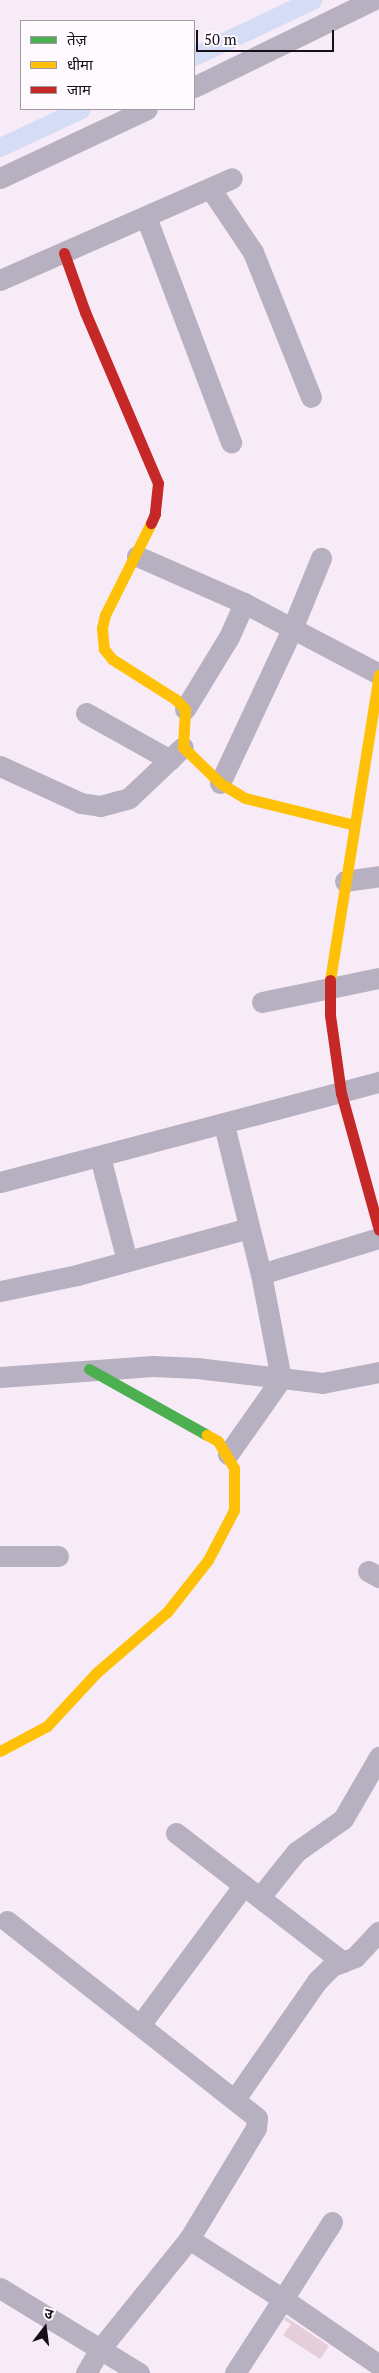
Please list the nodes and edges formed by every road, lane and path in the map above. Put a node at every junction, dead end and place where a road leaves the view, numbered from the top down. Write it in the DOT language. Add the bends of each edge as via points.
graph roads {
  1 [pos="372,0"];
  2 [pos="195,87"];
  3 [pos="145,110"];
  4 [pos="0,178"];
  5 [pos="232,178"];
  6 [pos="210,188"];
  7 [pos="146,217"];
  8 [pos="64,254"];
  9 [pos="0,280"];
  10 [pos="311,397"];
  11 [pos="231,442"];
  12 [pos="136,556"];
  13 [pos="321,558"];
  14 [pos="244,603"];
  15 [pos="292,628"];
  16 [pos="379,675"];
  17 [pos="184,709"];
  18 [pos="86,714"];
  19 [pos="176,754"];
  20 [pos="0,766"];
  21 [pos="220,783"];
  22 [pos="351,824"];
  23 [pos="379,876"];
  24 [pos="345,881"];
  25 [pos="379,978"];
  26 [pos="330,990"];
  27 [pos="262,1002"];
  28 [pos="379,1082"];
  29 [pos="340,1093"];
  30 [pos="224,1125"];
  31 [pos="100,1157"];
  32 [pos="0,1182"];
  33 [pos="249,1228"];
  34 [pos="379,1230"];
  35 [pos="379,1238"];
  36 [pos="126,1261"];
  37 [pos="261,1274"];
  38 [pos="1,1287"];
  39 [pos="89,1369"];
  40 [pos="379,1372"];
  41 [pos="0,1377"];
  42 [pos="281,1379"];
  43 [pos="228,1454"];
  44 [pos="0,1556"];
  45 [pos="58,1556"];
  46 [pos="0,1751"];
  47 [pos="379,1757"];
  48 [pos="176,1833"];
  49 [pos="252,1891"];
  50 [pos="8,1920"];
  51 [pos="379,1931"];
  52 [pos="343,1962"];
  53 [pos="140,2025"];
  54 [pos="235,2099"];
  55 [pos="332,2222"];
  56 [pos="189,2239"];
  57 [pos="0,2288"];
  58 [pos="282,2299"];
  59 [pos="100,2349"];
  60 [pos="379,2365"];
  61 [pos="86,2373"];
  62 [pos="139,2373"];
  63 [pos="235,2373"];
  1 -- 2 [label="street"];
  3 -- 4 [label="street"];
  5 -- 6 [label="street"];
  6 -- 7 [label="street"];
  6 -- 10 [label="street" via="253,252"];
  7 -- 8 [label="street"];
  7 -- 11 [label="street"];
  8 -- 9 [label="street"];
  8 -- 12 [label="street" via="85,312 158,483 155,514"];
  12 -- 14 [label="street"];
  12 -- 17 [label="street" via="106,615 102,628 104,649 112,659 175,699"];
  13 -- 15 [label="street"];
  14 -- 15 [label="street"];
  14 -- 17 [label="street" via="229,637"];
  15 -- 16 [label="street"];
  15 -- 21 [label="street"];
  16 -- 22 [label="street"];
  17 -- 19 [label="street"];
  18 -- 19 [label="street"];
  19 -- 20 [label="street" via="129,798 100,806 82,803"];
  19 -- 21 [label="street"];
  21 -- 22 [label="street" via="245,798"];
  22 -- 24 [label="street"];
  23 -- 24 [label="street"];
  24 -- 26 [label="street" via="336,928"];
  25 -- 26 [label="street"];
  26 -- 27 [label="street"];
  26 -- 29 [label="street"];
  28 -- 29 [label="street"];
  29 -- 30 [label="street"];
  29 -- 34 [label="street"];
  30 -- 31 [label="street"];
  30 -- 33 [label="street"];
  31 -- 32 [label="street"];
  31 -- 36 [label="street"];
  33 -- 36 [label="street"];
  33 -- 37 [label="street"];
  35 -- 37 [label="street"];
  36 -- 38 [label="street"];
  37 -- 42 [label="street"];
  39 -- 41 [label="street"];
  39 -- 42 [label="street" via="197,1368"];
  39 -- 43 [label="street" via="196,1427 218,1441"];
  40 -- 42 [label="street" via="322,1383"];
  42 -- 43 [label="street"];
  43 -- 46 [label="street" via="236,1479 234,1510 224,1535 187,1590 96,1673 47,1726"];
  44 -- 45 [label="street"];
  47 -- 49 [label="street" via="343,1819 296,1852"];
  48 -- 49 [label="street"];
  49 -- 52 [label="street"];
  49 -- 53 [label="street"];
  50 -- 53 [label="street"];
  51 -- 52 [label="street" via="358,1954"];
  52 -- 54 [label="street" via="332,1966 317,1981"];
  53 -- 54 [label="street"];
  54 -- 56 [label="street" via="253,2114 258,2124"];
  55 -- 58 [label="street"];
  56 -- 58 [label="street"];
  56 -- 59 [label="street"];
  57 -- 59 [label="street"];
  58 -- 60 [label="street"];
  58 -- 63 [label="street"];
  59 -- 61 [label="street"];
  59 -- 62 [label="street"];
}
